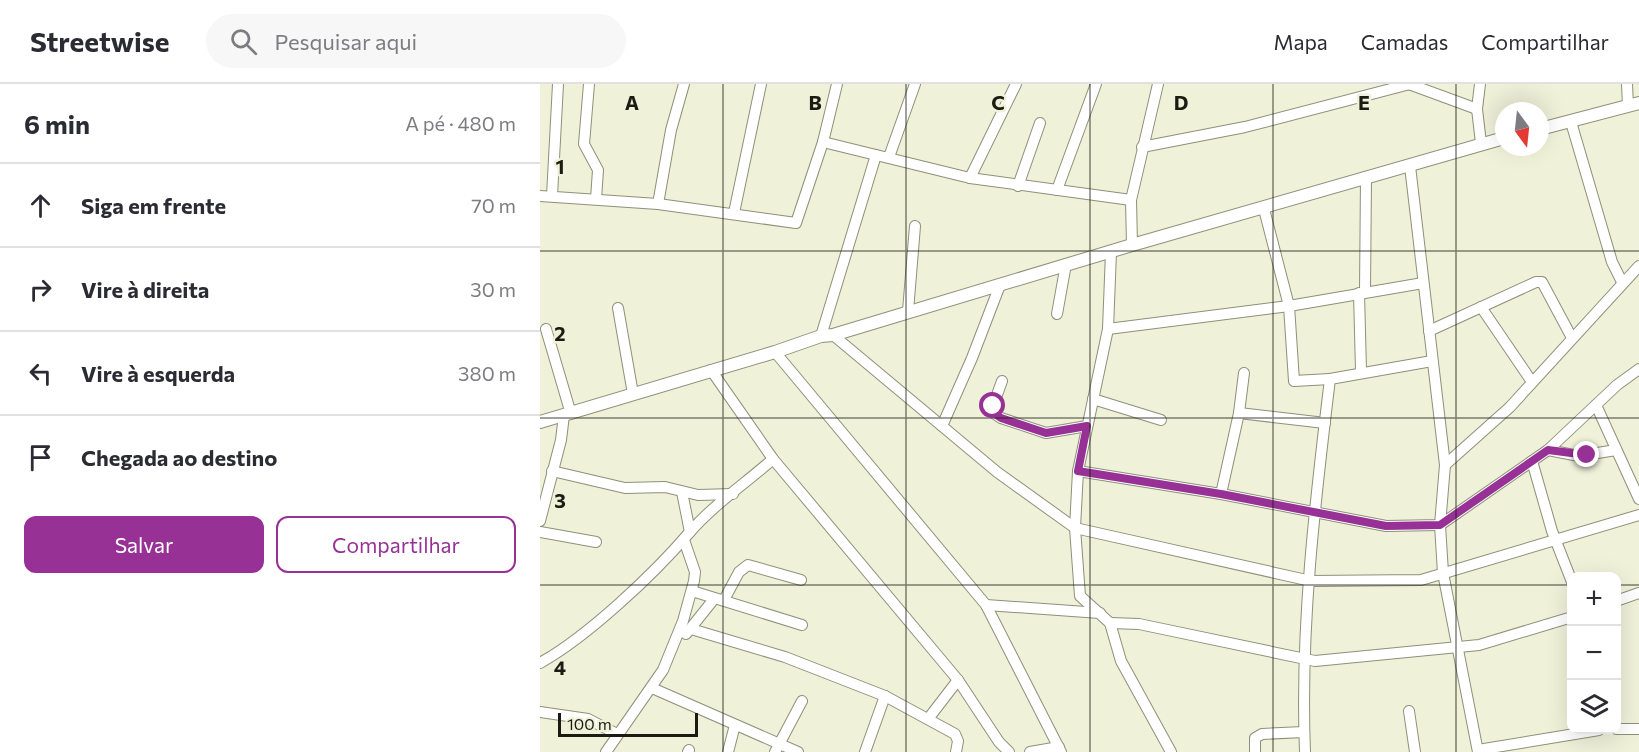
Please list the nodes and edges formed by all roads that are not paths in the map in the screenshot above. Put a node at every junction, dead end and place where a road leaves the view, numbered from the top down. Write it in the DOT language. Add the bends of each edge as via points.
graph roads {
  1 [pos="558,84"];
  2 [pos="589,84"];
  3 [pos="684,84"];
  4 [pos="761,84"];
  5 [pos="837,84"];
  6 [pos="915,84"];
  7 [pos="1016,84"];
  8 [pos="1096,84"];
  9 [pos="1158,84"];
  10 [pos="1409,84"];
  11 [pos="1480,84"];
  12 [pos="1627,84"];
  13 [pos="1634,104"];
  14 [pos="1477,109"];
  15 [pos="1570,122"];
  16 [pos="1041,123"];
  17 [pos="1549,127"];
  18 [pos="1495,140"];
  19 [pos="823,142"];
  20 [pos="1481,144"];
  21 [pos="1142,147"];
  22 [pos="876,155"];
  23 [pos="889,157"];
  24 [pos="1410,166"];
  25 [pos="1366,177"];
  26 [pos="970,178"];
  27 [pos="1018,186"];
  28 [pos="1057,190"];
  29 [pos="540,196"];
  30 [pos="552,196"];
  31 [pos="596,199"];
  32 [pos="1131,200"];
  33 [pos="658,204"];
  34 [pos="1264,209"];
  35 [pos="734,213"];
  36 [pos="915,226"];
  37 [pos="1132,245"];
  38 [pos="1111,252"];
  39 [pos="1066,264"];
  40 [pos="1639,267"];
  41 [pos="1622,282"];
  42 [pos="1423,283"];
  43 [pos="1000,285"];
  44 [pos="1362,293"];
  45 [pos="1289,306"];
  46 [pos="1481,307"];
  47 [pos="618,308"];
  48 [pos="908,311"];
  49 [pos="1057,314"];
  50 [pos="546,329"];
  51 [pos="1108,329"];
  52 [pos="1429,331"];
  53 [pos="827,336"];
  54 [pos="1572,338"];
  55 [pos="775,352"];
  56 [pos="1432,361"];
  57 [pos="1639,369"];
  58 [pos="711,370"];
  59 [pos="1361,371"];
  60 [pos="1244,373"];
  61 [pos="1330,379"];
  62 [pos="1002,381"];
  63 [pos="1532,382"];
  64 [pos="633,394"];
  65 [pos="1093,399"];
  66 [pos="1596,405"];
  67 [pos="1239,413"];
  68 [pos="567,414"];
  69 [pos="1161,420"];
  70 [pos="540,422"];
  71 [pos="1325,423"];
  72 [pos="942,426"];
  73 [pos="1087,426"];
  74 [pos="1548,450"];
  75 [pos="1616,450"];
  76 [pos="773,459"];
  77 [pos="1532,461"];
  78 [pos="1445,465"];
  79 [pos="552,471"];
  80 [pos="1078,471"];
  81 [pos="682,492"];
  82 [pos="733,494"];
  83 [pos="1221,494"];
  84 [pos="1639,499"];
  85 [pos="1315,512"];
  86 [pos="1639,515"];
  87 [pos="540,522"];
  88 [pos="1440,525"];
  89 [pos="1075,528"];
  90 [pos="540,532"];
  91 [pos="687,536"];
  92 [pos="1555,541"];
  93 [pos="596,543"];
  94 [pos="1568,572"];
  95 [pos="1443,573"];
  96 [pos="801,580"];
  97 [pos="1311,581"];
  98 [pos="692,591"];
  99 [pos="1639,594"];
  100 [pos="719,600"];
  101 [pos="1621,600"];
  102 [pos="986,605"];
  103 [pos="1100,613"];
  104 [pos="1567,619"];
  105 [pos="1110,623"];
  106 [pos="802,625"];
  107 [pos="691,629"];
  108 [pos="673,647"];
  109 [pos="1460,648"];
  110 [pos="1305,660"];
  111 [pos="540,663"];
  112 [pos="958,680"];
  113 [pos="652,687"];
  114 [pos="885,696"];
  115 [pos="802,700"];
  116 [pos="1409,711"];
  117 [pos="540,712"];
  118 [pos="928,719"];
  119 [pos="735,725"];
  120 [pos="1621,729"];
  121 [pos="1639,729"];
  122 [pos="1304,732"];
  123 [pos="617,734"];
  124 [pos="1572,734"];
  125 [pos="777,748"];
  126 [pos="1060,749"];
  127 [pos="1478,751"];
  128 [pos="606,752"];
  129 [pos="728,752"];
  130 [pos="798,752"];
  131 [pos="865,752"];
  132 [pos="956,752"];
  133 [pos="1009,752"];
  134 [pos="1030,752"];
  135 [pos="1171,752"];
  136 [pos="1255,752"];
  137 [pos="1305,752"];
  138 [pos="1415,752"];
  1 -- 30 [label="street"];
  2 -- 31 [label="street" via="584,144 598,170"];
  3 -- 33 [label="street"];
  4 -- 35 [label="street"];
  5 -- 19 [label="street"];
  6 -- 23 [label="street"];
  7 -- 26 [label="street"];
  8 -- 28 [label="street"];
  9 -- 21 [label="street"];
  10 -- 14 [label="street"];
  10 -- 21 [label="street" via="1245,127"];
  11 -- 14 [label="street"];
  12 -- 13 [label="street"];
  13 -- 15 [label="street"];
  14 -- 20 [label="street"];
  15 -- 17 [label="street"];
  15 -- 41 [label="street" via="1612,262"];
  16 -- 27 [label="street"];
  18 -- 20 [label="street"];
  19 -- 22 [label="street"];
  19 -- 35 [label="street" via="796,223"];
  20 -- 24 [label="street"];
  21 -- 32 [label="street"];
  22 -- 23 [label="street"];
  22 -- 53 [label="street"];
  23 -- 26 [label="street"];
  24 -- 25 [label="street"];
  24 -- 42 [label="street"];
  25 -- 34 [label="street"];
  25 -- 44 [label="street"];
  26 -- 27 [label="street"];
  27 -- 28 [label="street"];
  28 -- 32 [label="street"];
  29 -- 30 [label="street"];
  30 -- 31 [label="street"];
  31 -- 33 [label="street"];
  32 -- 37 [label="street"];
  33 -- 35 [label="street"];
  34 -- 37 [label="street"];
  34 -- 45 [label="street"];
  36 -- 48 [label="street"];
  37 -- 38 [label="street"];
  38 -- 39 [label="street"];
  38 -- 51 [label="street"];
  39 -- 43 [label="street"];
  39 -- 49 [label="street"];
  40 -- 41 [label="street"];
  41 -- 54 [label="street"];
  42 -- 44 [label="street"];
  42 -- 52 [label="street"];
  43 -- 48 [label="street"];
  43 -- 72 [label="street"];
  44 -- 45 [label="street"];
  44 -- 59 [label="street"];
  45 -- 51 [label="street"];
  45 -- 61 [label="street" via="1294,381"];
  46 -- 52 [label="street"];
  46 -- 54 [label="street" via="1542,282"];
  46 -- 63 [label="street"];
  47 -- 64 [label="street"];
  48 -- 53 [label="street"];
  50 -- 68 [label="street"];
  51 -- 65 [label="street"];
  52 -- 56 [label="street"];
  53 -- 55 [label="street"];
  53 -- 72 [label="street"];
  54 -- 63 [label="street"];
  55 -- 58 [label="street"];
  55 -- 102 [label="street"];
  56 -- 59 [label="street"];
  56 -- 78 [label="street"];
  57 -- 66 [label="street"];
  58 -- 64 [label="street"];
  58 -- 76 [label="street"];
  59 -- 61 [label="street"];
  60 -- 67 [label="street"];
  61 -- 71 [label="street"];
  62 -- 73 [label="street" via="993,406 1001,418 1046,433"];
  63 -- 78 [label="street"];
  64 -- 68 [label="street"];
  65 -- 69 [label="street"];
  65 -- 73 [label="street"];
  66 -- 74 [label="street"];
  66 -- 75 [label="street"];
  67 -- 71 [label="street"];
  67 -- 83 [label="street"];
  68 -- 70 [label="street"];
  68 -- 79 [label="street"];
  71 -- 85 [label="street"];
  72 -- 89 [label="street" via="997,472"];
  73 -- 80 [label="street"];
  74 -- 75 [label="street" via="1579,456"];
  74 -- 77 [label="street"];
  75 -- 84 [label="street"];
  76 -- 82 [label="street"];
  76 -- 112 [label="street"];
  77 -- 88 [label="street"];
  77 -- 92 [label="street"];
  78 -- 88 [label="street"];
  79 -- 81 [label="street" via="617,487 664,487"];
  79 -- 87 [label="street"];
  80 -- 83 [label="street"];
  80 -- 89 [label="street"];
  81 -- 82 [label="street"];
  81 -- 91 [label="street"];
  82 -- 91 [label="street"];
  83 -- 85 [label="street"];
  85 -- 88 [label="street" via="1386,526"];
  85 -- 97 [label="street"];
  86 -- 92 [label="street"];
  88 -- 95 [label="street"];
  89 -- 97 [label="street"];
  89 -- 103 [label="street" via="1080,596"];
  90 -- 93 [label="street"];
  91 -- 98 [label="street" via="695,572"];
  91 -- 111 [label="street" via="563,650"];
  92 -- 94 [label="street"];
  92 -- 95 [label="street"];
  95 -- 97 [label="street" via="1394,582"];
  95 -- 109 [label="street"];
  96 -- 100 [label="street" via="748,565"];
  97 -- 110 [label="street"];
  98 -- 100 [label="street"];
  98 -- 108 [label="street"];
  99 -- 101 [label="street"];
  100 -- 106 [label="street"];
  100 -- 107 [label="street"];
  102 -- 103 [label="street"];
  102 -- 126 [label="street"];
  103 -- 105 [label="street"];
  104 -- 109 [label="street"];
  105 -- 110 [label="street" via="1139,624"];
  105 -- 135 [label="street" via="1121,661"];
  107 -- 108 [label="street"];
  107 -- 114 [label="street" via="785,657"];
  108 -- 113 [label="street"];
  109 -- 110 [label="street" via="1335,661"];
  109 -- 127 [label="street"];
  110 -- 122 [label="street"];
  112 -- 118 [label="street"];
  112 -- 133 [label="street"];
  113 -- 119 [label="street"];
  113 -- 123 [label="street"];
  114 -- 118 [label="street"];
  114 -- 131 [label="street"];
  115 -- 125 [label="street"];
  116 -- 138 [label="street"];
  117 -- 123 [label="street" via="588,719"];
  118 -- 132 [label="street" via="955,734"];
  119 -- 125 [label="street"];
  119 -- 129 [label="street"];
  120 -- 121 [label="street"];
  122 -- 136 [label="street" via="1262,734 1255,738"];
  122 -- 137 [label="street"];
  123 -- 128 [label="street"];
  124 -- 127 [label="street"];
  125 -- 130 [label="street"];
  126 -- 134 [label="street"];
}
